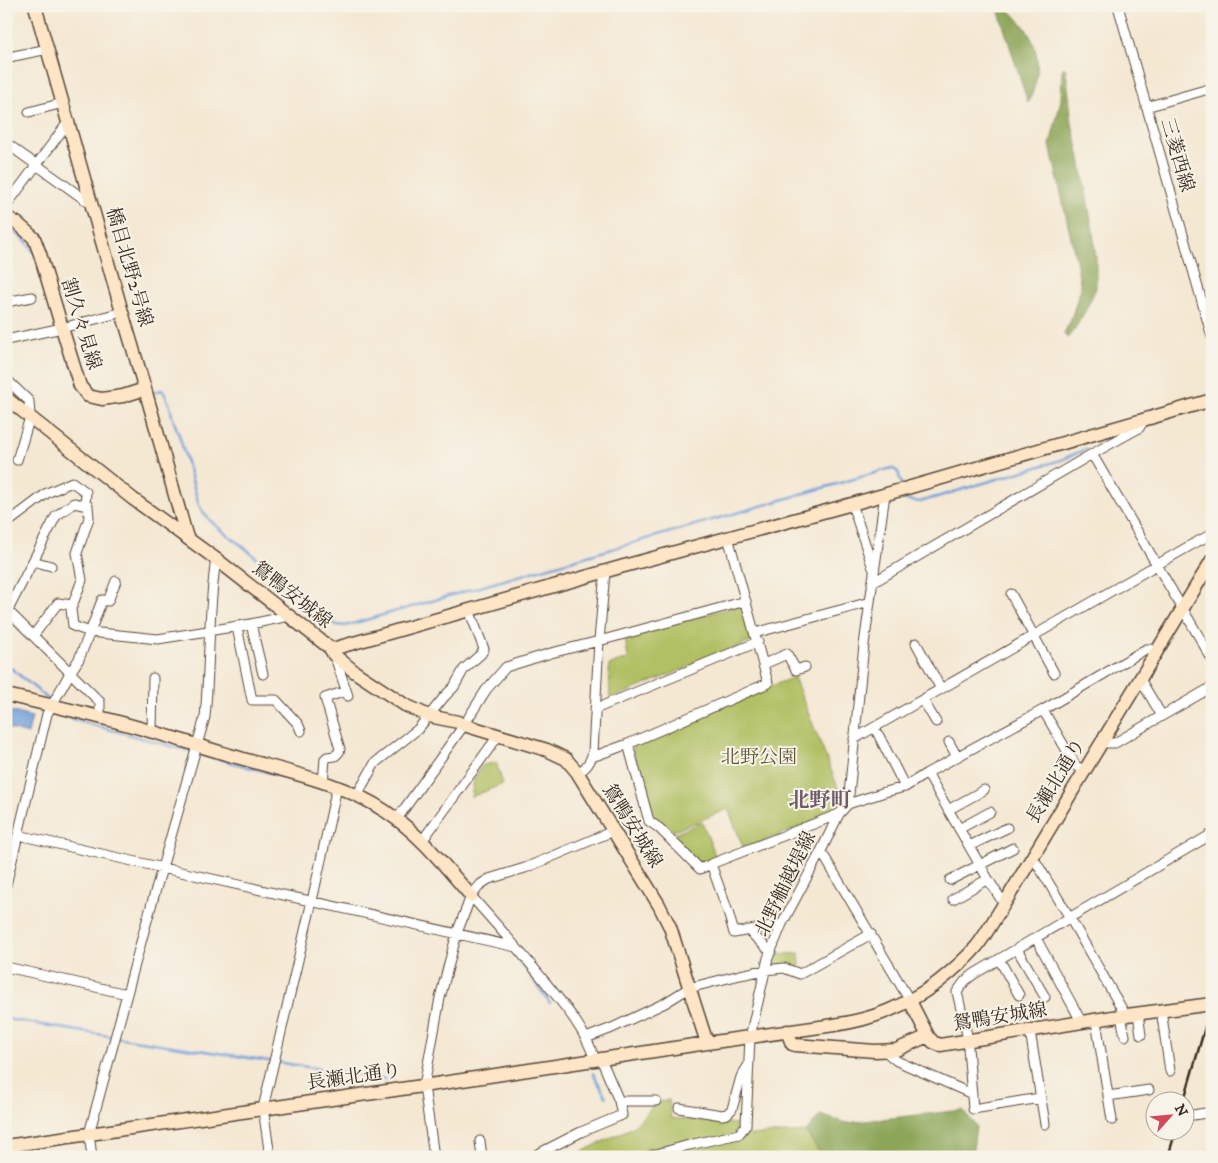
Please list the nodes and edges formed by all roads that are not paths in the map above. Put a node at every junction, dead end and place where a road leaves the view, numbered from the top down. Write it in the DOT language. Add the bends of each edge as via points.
graph roads {
  1 [pos="35,6"];
  2 [pos="1118,6"];
  3 [pos="48,49"];
  4 [pos="9,57"];
  5 [pos="1212,88"];
  6 [pos="63,102"];
  7 [pos="1146,107"];
  8 [pos="29,112"];
  9 [pos="69,122"];
  10 [pos="6,142"];
  11 [pos="36,164"];
  12 [pos="92,204"];
  13 [pos="6,206"];
  14 [pos="6,217"];
  15 [pos="32,297"];
  16 [pos="6,302"];
  17 [pos="1208,310"];
  18 [pos="122,312"];
  19 [pos="62,328"];
  20 [pos="1212,338"];
  21 [pos="6,340"];
  22 [pos="6,379"];
  23 [pos="146,389"];
  24 [pos="6,398"];
  25 [pos="1212,400"];
  26 [pos="30,417"];
  27 [pos="1144,420"];
  28 [pos="1092,454"];
  29 [pos="17,460"];
  30 [pos="885,494"];
  31 [pos="852,504"];
  32 [pos="85,505"];
  33 [pos="6,524"];
  34 [pos="1212,534"];
  35 [pos="728,537"];
  36 [pos="187,538"];
  37 [pos="216,559"];
  38 [pos="33,561"];
  39 [pos="1211,562"];
  40 [pos="1157,564"];
  41 [pos="51,566"];
  42 [pos="605,572"];
  43 [pos="874,572"];
  44 [pos="116,581"];
  45 [pos="872,583"];
  46 [pos="1011,594"];
  47 [pos="746,601"];
  48 [pos="870,602"];
  49 [pos="72,605"];
  50 [pos="7,609"];
  51 [pos="469,610"];
  52 [pos="1182,610"];
  53 [pos="289,616"];
  54 [pos="251,624"];
  55 [pos="237,626"];
  56 [pos="210,630"];
  57 [pos="90,632"];
  58 [pos="33,636"];
  59 [pos="1033,636"];
  60 [pos="756,638"];
  61 [pos="599,641"];
  62 [pos="916,643"];
  63 [pos="333,652"];
  64 [pos="1156,652"];
  65 [pos="1212,659"];
  66 [pos="764,664"];
  67 [pos="805,667"];
  68 [pos="70,672"];
  69 [pos="1054,673"];
  70 [pos="263,674"];
  71 [pos="153,678"];
  72 [pos="1140,679"];
  73 [pos="1212,687"];
  74 [pos="941,689"];
  75 [pos="6,695"];
  76 [pos="923,700"];
  77 [pos="51,706"];
  78 [pos="595,709"];
  79 [pos="1042,710"];
  80 [pos="429,716"];
  81 [pos="1162,716"];
  82 [pos="98,717"];
  83 [pos="936,722"];
  84 [pos="464,725"];
  85 [pos="875,728"];
  86 [pos="152,731"];
  87 [pos="301,731"];
  88 [pos="498,736"];
  89 [pos="854,740"];
  90 [pos="949,742"];
  91 [pos="1102,742"];
  92 [pos="628,744"];
  93 [pos="197,746"];
  94 [pos="592,757"];
  95 [pos="957,757"];
  96 [pos="1084,770"];
  97 [pos="578,772"];
  98 [pos="927,773"];
  99 [pos="323,783"];
  100 [pos="337,787"];
  101 [pos="905,787"];
  102 [pos="984,790"];
  103 [pos="357,795"];
  104 [pos="848,804"];
  105 [pos="948,810"];
  106 [pos="990,812"];
  107 [pos="839,814"];
  108 [pos="397,819"];
  109 [pos="1007,828"];
  110 [pos="958,829"];
  111 [pos="613,831"];
  112 [pos="1212,834"];
  113 [pos="18,835"];
  114 [pos="422,841"];
  115 [pos="969,846"];
  116 [pos="1013,848"];
  117 [pos="821,851"];
  118 [pos="1032,858"];
  119 [pos="711,864"];
  120 [pos="979,865"];
  121 [pos="163,868"];
  122 [pos="988,879"];
  123 [pos="950,880"];
  124 [pos="6,885"];
  125 [pos="471,896"];
  126 [pos="953,899"];
  127 [pos="312,901"];
  128 [pos="1004,904"];
  129 [pos="1070,918"];
  130 [pos="782,924"];
  131 [pos="748,930"];
  132 [pos="457,933"];
  133 [pos="871,934"];
  134 [pos="1036,938"];
  135 [pos="516,947"];
  136 [pos="1017,949"];
  137 [pos="771,952"];
  138 [pos="999,959"];
  139 [pos="6,967"];
  140 [pos="765,970"];
  141 [pos="689,988"];
  142 [pos="127,994"];
  143 [pos="1020,995"];
  144 [pos="1045,998"];
  145 [pos="910,1001"];
  146 [pos="1212,1004"];
  147 [pos="1161,1010"];
  148 [pos="1128,1015"];
  149 [pos="1096,1021"];
  150 [pos="1082,1023"];
  151 [pos="787,1031"];
  152 [pos="1030,1031"];
  153 [pos="1142,1035"];
  154 [pos="928,1036"];
  155 [pos="1125,1036"];
  156 [pos="750,1037"];
  157 [pos="586,1038"];
  158 [pos="967,1040"];
  159 [pos="707,1043"];
  160 [pos="885,1050"];
  161 [pos="598,1060"];
  162 [pos="749,1063"];
  163 [pos="1170,1071"];
  164 [pos="424,1086"];
  165 [pos="1146,1090"];
  166 [pos="972,1094"];
  167 [pos="1108,1096"];
  168 [pos="1040,1098"];
  169 [pos="619,1101"];
  170 [pos="656,1101"];
  171 [pos="263,1108"];
  172 [pos="679,1108"];
  173 [pos="1212,1112"];
  174 [pos="1196,1115"];
  175 [pos="1112,1120"];
  176 [pos="1045,1124"];
  177 [pos="89,1134"];
  178 [pos="480,1141"];
  179 [pos="6,1146"];
  180 [pos="92,1157"];
  181 [pos="270,1157"];
  182 [pos="434,1157"];
  183 [pos="482,1157"];
  184 [pos="532,1157"];
  185 [pos="646,1157"];
  1 -- 3 [label="street, 橋目北野2号線"];
  2 -- 7 [label="street, 三菱西線"];
  3 -- 4 [label="street"];
  3 -- 6 [label="street, 橋目北野2号線"];
  5 -- 7 [label="street"];
  6 -- 8 [label="street"];
  6 -- 9 [label="street, 橋目北野2号線"];
  7 -- 17 [label="street, 三菱西線"];
  9 -- 11 [label="street"];
  9 -- 12 [label="street, 橋目北野2号線"];
  10 -- 11 [label="street"];
  11 -- 12 [label="street"];
  11 -- 13 [label="street"];
  12 -- 18 [label="street, 橋目北野2号線"];
  14 -- 19 [label="street, 割久々見線" via="34,238"];
  15 -- 16 [label="street"];
  17 -- 20 [label="street, 三菱西線"];
  18 -- 19 [label="street"];
  18 -- 23 [label="street, 橋目北野2号線"];
  19 -- 21 [label="street"];
  19 -- 23 [label="street, 割久々見線" via="80,386 88,396 102,399"];
  22 -- 26 [label="street" via="29,401"];
  23 -- 36 [label="street, 橋目北野2号線"];
  24 -- 26 [label="street, 鴛鴨安城線"];
  25 -- 27 [label="street"];
  26 -- 29 [label="street"];
  26 -- 36 [label="street, 鴛鴨安城線"];
  27 -- 28 [label="street" via="1139,428"];
  27 -- 30 [label="street"];
  28 -- 40 [label="street"];
  28 -- 45 [label="street"];
  30 -- 31 [label="street"];
  30 -- 43 [label="street"];
  31 -- 35 [label="street"];
  31 -- 43 [label="street"];
  32 -- 33 [label="street" via="86,492 72,482 47,493"];
  32 -- 38 [label="street" via="74,503 56,516"];
  32 -- 49 [label="street" via="88,506 89,518 77,553 82,580"];
  34 -- 40 [label="street"];
  35 -- 42 [label="street"];
  35 -- 47 [label="street"];
  36 -- 37 [label="street, 鴛鴨安城線"];
  37 -- 53 [label="street, 鴛鴨安城線"];
  37 -- 56 [label="street"];
  38 -- 41 [label="street"];
  38 -- 50 [label="street"];
  39 -- 52 [label="street, 長瀬北通り"];
  40 -- 52 [label="street"];
  40 -- 59 [label="street"];
  42 -- 51 [label="street"];
  42 -- 61 [label="street"];
  43 -- 45 [label="street"];
  44 -- 57 [label="street" via="108,601 102,600"];
  45 -- 48 [label="street"];
  46 -- 59 [label="street"];
  47 -- 60 [label="street"];
  47 -- 61 [label="street"];
  48 -- 60 [label="street"];
  48 -- 89 [label="street"];
  49 -- 57 [label="street" via="73,626"];
  49 -- 58 [label="street" via="58,603"];
  50 -- 58 [label="street"];
  51 -- 63 [label="street" via="336,648"];
  51 -- 80 [label="street" via="484,649 464,669 454,687"];
  52 -- 64 [label="street, 長瀬北通り"];
  52 -- 65 [label="street"];
  53 -- 54 [label="street"];
  53 -- 63 [label="street, 鴛鴨安城線"];
  54 -- 55 [label="street"];
  54 -- 70 [label="street"];
  55 -- 56 [label="street"];
  55 -- 87 [label="street" via="252,700 276,700"];
  56 -- 57 [label="street" via="158,639"];
  56 -- 93 [label="street" via="205,717"];
  57 -- 68 [label="street"];
  58 -- 68 [label="street"];
  59 -- 69 [label="street"];
  59 -- 74 [label="street"];
  60 -- 66 [label="street"];
  60 -- 78 [label="street"];
  61 -- 78 [label="street"];
  61 -- 84 [label="street" via="506,666"];
  62 -- 74 [label="street"];
  63 -- 80 [label="street, 鴛鴨安城線" via="356,672"];
  63 -- 99 [label="street" via="347,694 326,698 340,749 335,756 325,759"];
  64 -- 72 [label="street, 長瀬北通り"];
  64 -- 79 [label="street" via="1146,650"];
  66 -- 67 [label="street" via="787,654 796,670"];
  66 -- 92 [label="street" via="768,683"];
  68 -- 77 [label="street"];
  68 -- 82 [label="street" via="100,702"];
  71 -- 86 [label="street"];
  72 -- 81 [label="street"];
  72 -- 91 [label="street, 長瀬北通り"];
  73 -- 81 [label="street"];
  74 -- 76 [label="street"];
  75 -- 77 [label="street"];
  76 -- 83 [label="street"];
  76 -- 85 [label="street"];
  77 -- 82 [label="street"];
  77 -- 113 [label="street"];
  78 -- 94 [label="street"];
  79 -- 95 [label="street"];
  79 -- 96 [label="street" via="1076,766"];
  80 -- 84 [label="street, 鴛鴨安城線"];
  80 -- 103 [label="street" via="418,730 375,762"];
  81 -- 91 [label="street" via="1115,743"];
  82 -- 86 [label="street"];
  84 -- 88 [label="street, 鴛鴨安城線"];
  84 -- 108 [label="street"];
  85 -- 89 [label="street"];
  85 -- 101 [label="street"];
  86 -- 93 [label="street"];
  88 -- 97 [label="street, 鴛鴨安城線" via="547,750 566,759"];
  88 -- 114 [label="street"];
  89 -- 104 [label="street"];
  90 -- 95 [label="street"];
  91 -- 96 [label="street, 長瀬北通り"];
  92 -- 94 [label="street"];
  92 -- 119 [label="street" via="650,821 700,869"];
  93 -- 99 [label="street"];
  93 -- 121 [label="street"];
  94 -- 97 [label="street" via="587,767"];
  95 -- 98 [label="street"];
  96 -- 118 [label="street, 長瀬北通り"];
  97 -- 111 [label="street, 鴛鴨安城線"];
  98 -- 101 [label="street"];
  98 -- 105 [label="street"];
  99 -- 100 [label="street"];
  100 -- 103 [label="street"];
  100 -- 127 [label="street"];
  101 -- 104 [label="street"];
  102 -- 105 [label="street"];
  103 -- 108 [label="street"];
  104 -- 107 [label="street, 北野舳越堤線"];
  105 -- 110 [label="street"];
  106 -- 110 [label="street"];
  107 -- 117 [label="street, 北野舳越堤線"];
  107 -- 119 [label="street"];
  108 -- 114 [label="street"];
  109 -- 115 [label="street"];
  110 -- 115 [label="street"];
  111 -- 125 [label="street" via="525,868 489,879"];
  111 -- 141 [label="street, 鴛鴨安城線" via="670,927"];
  112 -- 129 [label="street"];
  113 -- 121 [label="street"];
  113 -- 124 [label="street"];
  114 -- 125 [label="street"];
  115 -- 120 [label="street"];
  116 -- 120 [label="street"];
  117 -- 130 [label="street, 北野舳越堤線"];
  117 -- 133 [label="street"];
  118 -- 128 [label="street, 長瀬北通り"];
  118 -- 129 [label="street"];
  119 -- 131 [label="street" via="734,933"];
  120 -- 122 [label="street"];
  120 -- 123 [label="street"];
  121 -- 127 [label="street"];
  121 -- 142 [label="street"];
  122 -- 126 [label="street"];
  122 -- 128 [label="street"];
  125 -- 132 [label="street"];
  125 -- 135 [label="street"];
  127 -- 132 [label="street"];
  127 -- 171 [label="street"];
  128 -- 145 [label="street, 長瀬北通り" via="962,963"];
  129 -- 134 [label="street"];
  129 -- 148 [label="street"];
  130 -- 131 [label="street"];
  130 -- 137 [label="street, 北野舳越堤線"];
  131 -- 137 [label="street"];
  132 -- 135 [label="street"];
  132 -- 164 [label="street" via="440,998"];
  133 -- 140 [label="street" via="800,974 784,968"];
  133 -- 145 [label="street"];
  134 -- 136 [label="street"];
  134 -- 150 [label="street"];
  135 -- 157 [label="street"];
  136 -- 138 [label="street"];
  136 -- 144 [label="street"];
  137 -- 140 [label="street, 北野舳越堤線"];
  138 -- 143 [label="street"];
  138 -- 158 [label="street" via="965,981 957,992"];
  139 -- 142 [label="street"];
  140 -- 141 [label="street"];
  140 -- 156 [label="street, 北野舳越堤線"];
  141 -- 157 [label="street" via="665,1003"];
  141 -- 159 [label="street, 鴛鴨安城線"];
  142 -- 177 [label="street"];
  145 -- 151 [label="street" via="853,1022"];
  145 -- 154 [label="street, 鴛鴨安城線"];
  146 -- 147 [label="street, 鴛鴨安城線"];
  147 -- 148 [label="street, 鴛鴨安城線"];
  147 -- 163 [label="street"];
  148 -- 149 [label="street, 鴛鴨安城線"];
  148 -- 153 [label="street"];
  148 -- 155 [label="street"];
  149 -- 150 [label="street, 鴛鴨安城線"];
  149 -- 167 [label="street"];
  150 -- 152 [label="street, 鴛鴨安城線"];
  151 -- 156 [label="street"];
  151 -- 160 [label="street" via="794,1045"];
  152 -- 158 [label="street, 鴛鴨安城線"];
  152 -- 168 [label="street"];
  154 -- 158 [label="street, 鴛鴨安城線" via="940,1045"];
  154 -- 160 [label="street" via="896,1050"];
  156 -- 159 [label="street"];
  156 -- 162 [label="street, 北野舳越堤線"];
  157 -- 161 [label="street"];
  158 -- 166 [label="street"];
  159 -- 161 [label="street, 長瀬北通り"];
  160 -- 166 [label="street" via="897,1061"];
  161 -- 164 [label="street, 長瀬北通り"];
  161 -- 169 [label="street"];
  162 -- 172 [label="street" via="741,1077 732,1109 727,1114"];
  162 -- 185 [label="street, 北野舳越堤線" via="746,1126 739,1134 688,1144"];
  164 -- 171 [label="street, 長瀬北通り"];
  164 -- 182 [label="street"];
  165 -- 167 [label="street"];
  166 -- 168 [label="street" via="973,1109"];
  167 -- 175 [label="street"];
  168 -- 176 [label="street"];
  169 -- 170 [label="street"];
  169 -- 184 [label="street" via="622,1115"];
  171 -- 177 [label="street, 長瀬北通り"];
  171 -- 181 [label="street"];
  173 -- 174 [label="street"];
  177 -- 179 [label="street, 長瀬北通り"];
  177 -- 180 [label="street"];
  178 -- 183 [label="street"];
}
